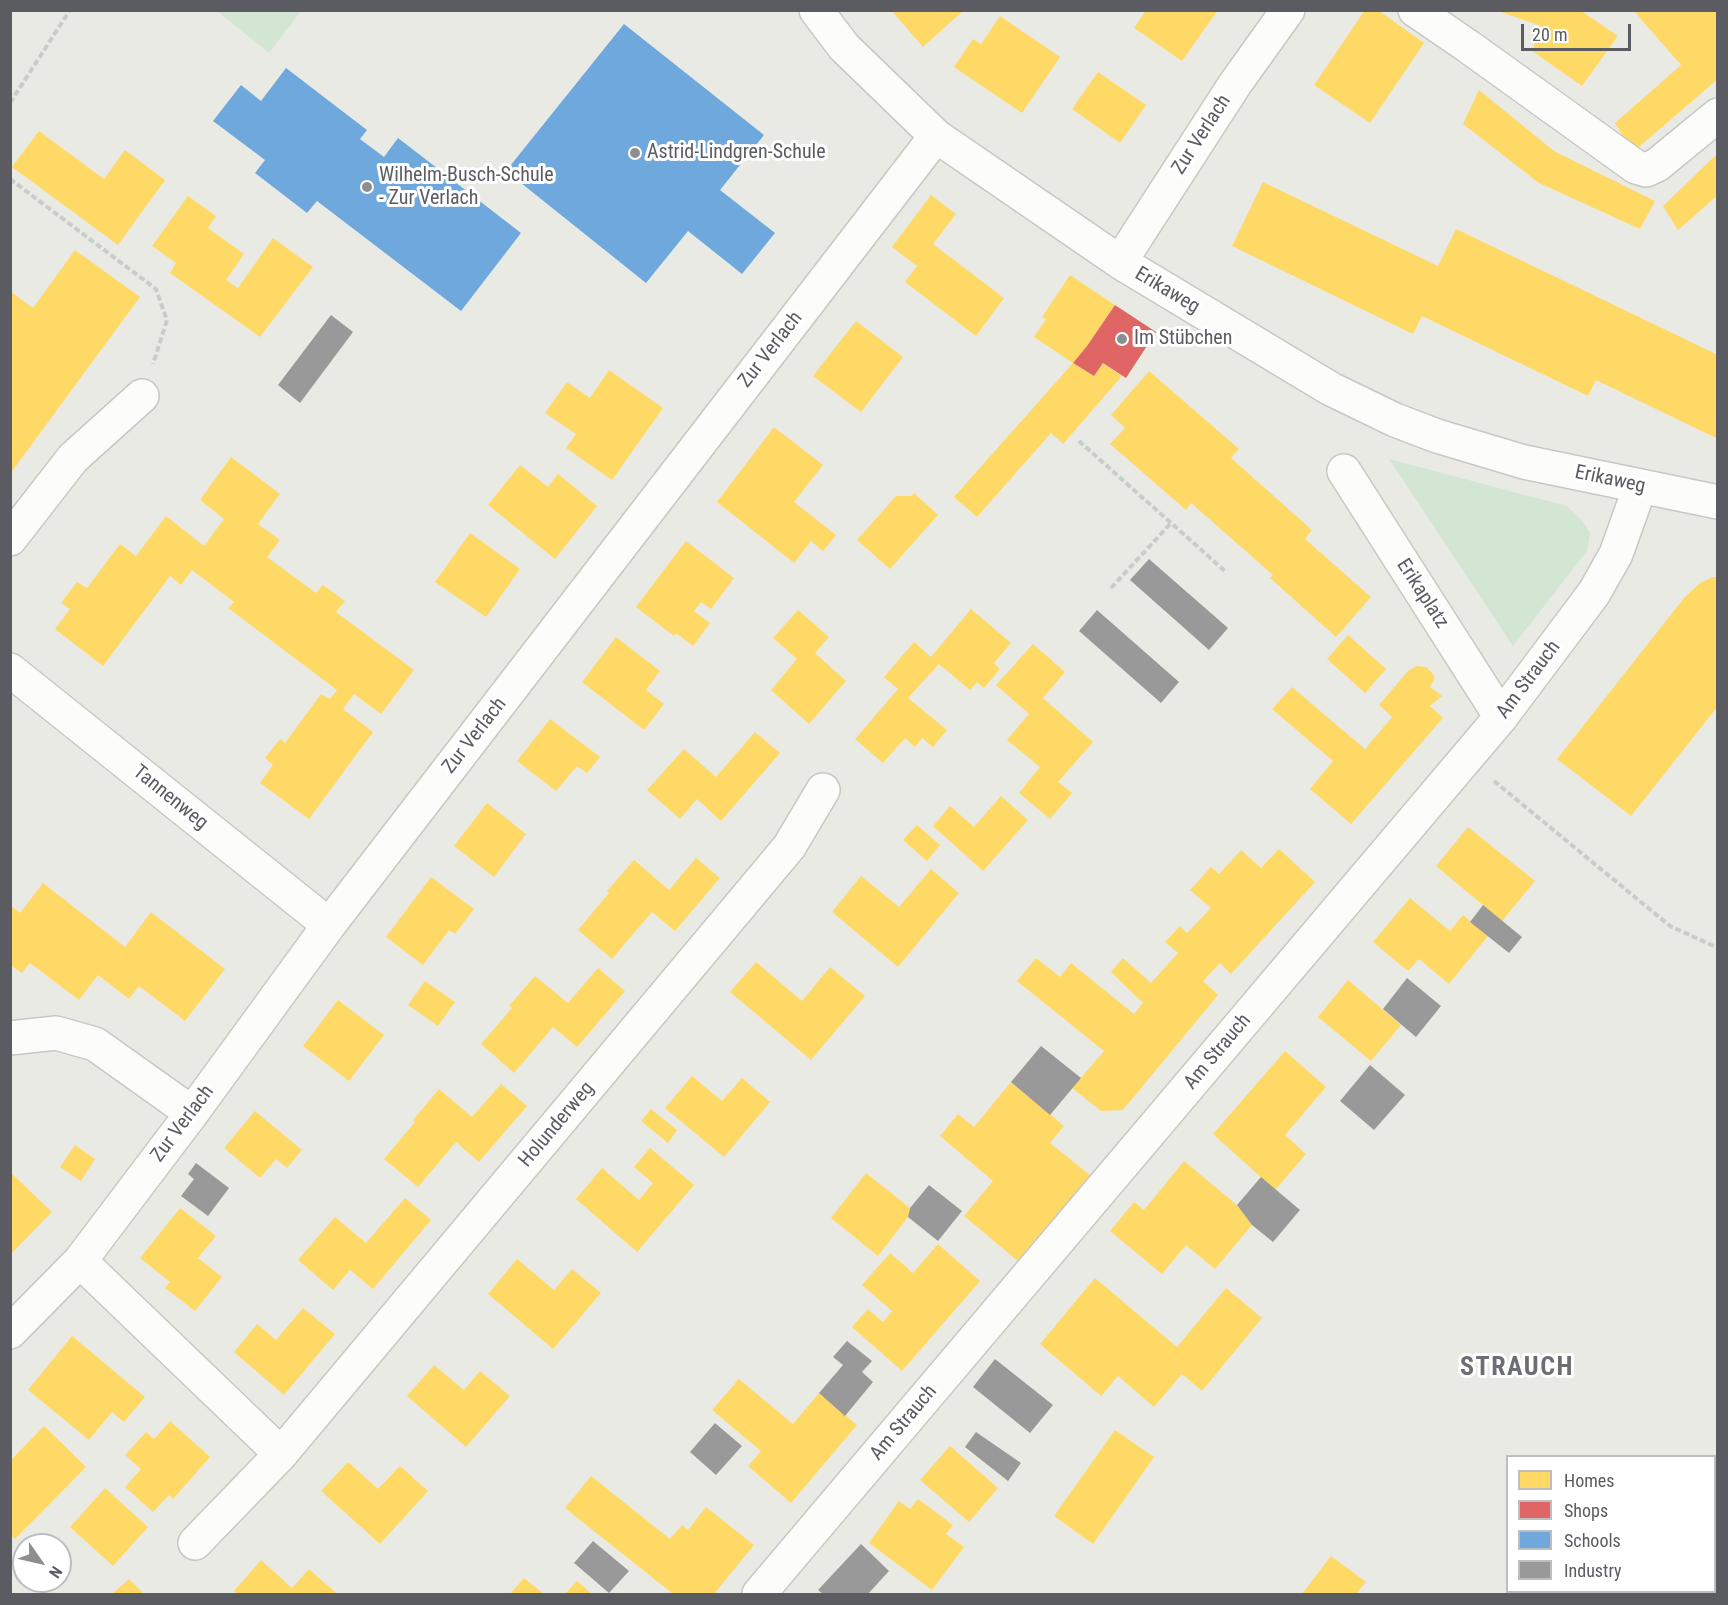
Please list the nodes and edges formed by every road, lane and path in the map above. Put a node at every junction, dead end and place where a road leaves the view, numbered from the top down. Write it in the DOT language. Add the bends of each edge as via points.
graph roads {
  1 [pos="70,10"];
  2 [pos="816,10"];
  3 [pos="1288,10"];
  4 [pos="1415,10"];
  5 [pos="10,103"];
  6 [pos="1718,115"];
  7 [pos="936,136"];
  8 [pos="10,179"];
  9 [pos="1119,262"];
  10 [pos="142,396"];
  11 [pos="1079,441"];
  12 [pos="1344,471"];
  13 [pos="1641,487"];
  14 [pos="1718,502"];
  15 [pos="1172,522"];
  16 [pos="10,538"];
  17 [pos="1226,572"];
  18 [pos="1111,588"];
  19 [pos="10,670"];
  20 [pos="1501,717"];
  21 [pos="1493,780"];
  22 [pos="824,790"];
  23 [pos="329,925"];
  24 [pos="1718,948"];
  25 [pos="10,1038"];
  26 [pos="192,1113"];
  27 [pos="80,1261"];
  28 [pos="10,1332"];
  29 [pos="281,1454"];
  30 [pos="195,1543"];
  31 [pos="759,1594"];
  1 -- 5 [label="path"];
  2 -- 7 [label="street, Erikaweg" via="844,47"];
  3 -- 9 [label="street, Zur Verlach"];
  4 -- 6 [label="street" via="1636,167 1646,170 1658,165"];
  7 -- 9 [label="street, Erikaweg"];
  7 -- 23 [label="street, Zur Verlach"];
  8 -- 10 [label="path" via="156,289 167,320"];
  9 -- 13 [label="street, Erikaweg" via="1331,389 1395,420 1524,462"];
  10 -- 16 [label="street" via="73,458"];
  11 -- 15 [label="path"];
  12 -- 20 [label="street, Erikaplatz"];
  13 -- 14 [label="street, Erikaweg"];
  13 -- 20 [label="street, Am Strauch" via="1616,554 1594,593"];
  15 -- 17 [label="path"];
  15 -- 18 [label="path"];
  19 -- 23 [label="street, Tannenweg"];
  20 -- 31 [label="street, Am Strauch"];
  21 -- 24 [label="path" via="1670,926"];
  22 -- 29 [label="street, Holunderweg" via="789,847"];
  23 -- 26 [label="street, Zur Verlach"];
  25 -- 26 [label="street" via="56,1033 95,1044"];
  26 -- 27 [label="street, Zur Verlach"];
  27 -- 28 [label="street, Zur Verlach"];
  27 -- 29 [label="street"];
  29 -- 30 [label="street, Holunderweg"];
}
